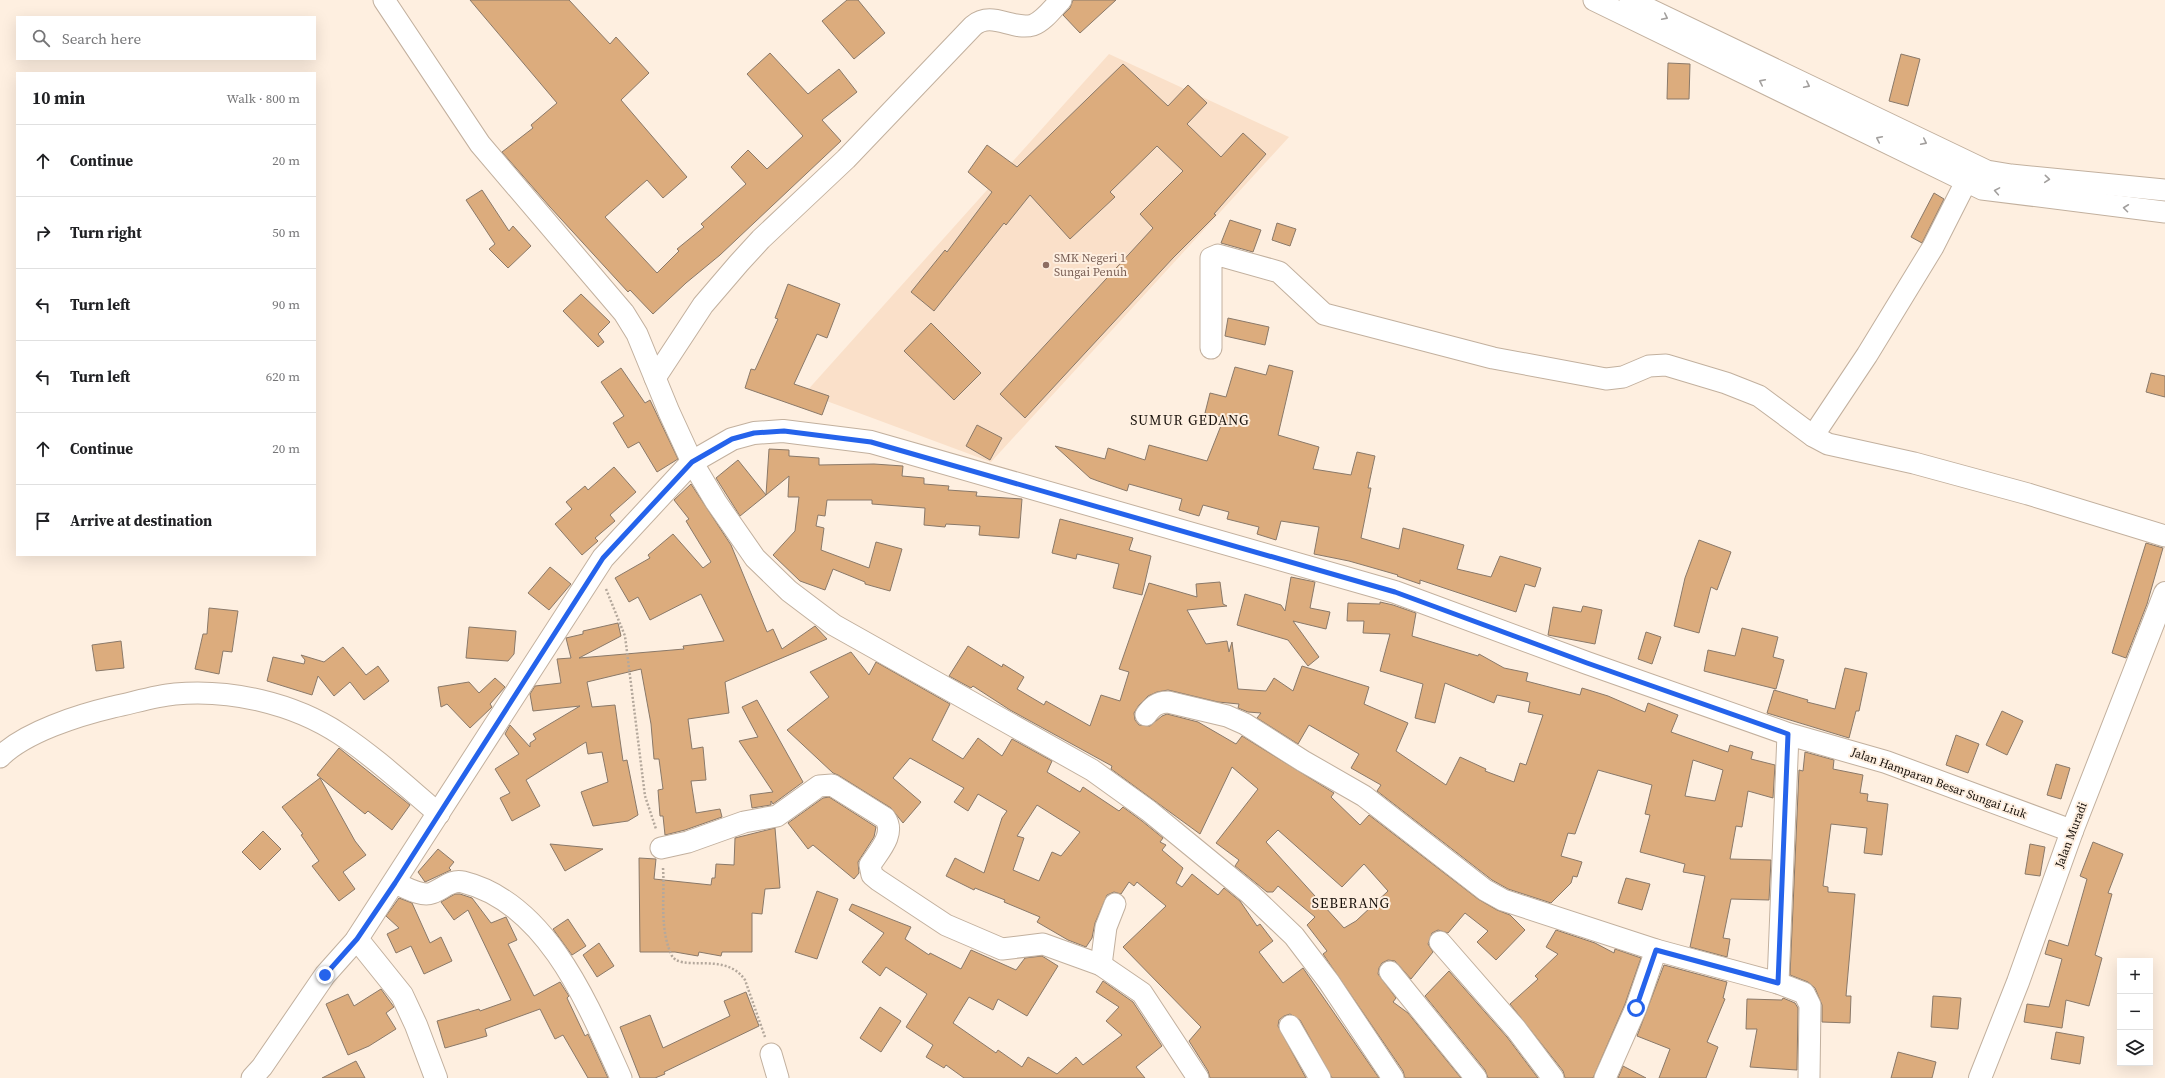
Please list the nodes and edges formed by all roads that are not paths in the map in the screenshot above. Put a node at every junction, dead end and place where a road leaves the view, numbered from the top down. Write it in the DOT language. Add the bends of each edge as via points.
graph roads {
  1 [pos="384,0"];
  2 [pos="1061,0"];
  3 [pos="1594,0"];
  4 [pos="1630,0"];
  5 [pos="1970,174"];
  6 [pos="2165,190"];
  7 [pos="2165,212"];
  8 [pos="1211,348"];
  9 [pos="655,378"];
  10 [pos="1813,436"];
  11 [pos="692,462"];
  12 [pos="2165,536"];
  13 [pos="2165,594"];
  14 [pos="1146,715"];
  15 [pos="1788,734"];
  16 [pos="0,757"];
  17 [pos="439,814"];
  18 [pos="2072,831"];
  19 [pos="661,848"];
  20 [pos="395,883"];
  21 [pos="1116,904"];
  22 [pos="357,939"];
  23 [pos="1440,942"];
  24 [pos="1656,950"];
  25 [pos="1101,965"];
  26 [pos="1390,972"];
  27 [pos="1778,983"];
  28 [pos="1290,1026"];
  29 [pos="771,1054"];
  30 [pos="252,1078"];
  31 [pos="436,1078"];
  32 [pos="621,1078"];
  33 [pos="778,1078"];
  34 [pos="1198,1078"];
  35 [pos="1320,1078"];
  36 [pos="1393,1078"];
  37 [pos="1476,1078"];
  38 [pos="1553,1078"];
  39 [pos="1605,1078"];
  40 [pos="1809,1078"];
  41 [pos="1980,1078"];
  1 -- 9 [label="street" via="480,144 624,313 637,334"];
  2 -- 9 [label="street" via="1034,24 1017,25 987,19 980,20 973,26 846,159 739,263 703,305"];
  5 -- 3 [label="street, one-way"];
  4 -- 5 [label="street, one-way"];
  5 -- 6 [label="street, one-way" via="1987,171 2011,176"];
  7 -- 5 [label="street, one-way" via="1982,189"];
  5 -- 10 [label="street" via="1933,247 1867,355"];
  8 -- 10 [label="street" via="1211,262 1212,258 1218,255 1279,272 1324,314 1493,358 1606,379 1623,377 1649,366 1666,365 1726,383 1758,396"];
  9 -- 11 [label="street"];
  10 -- 12 [label="street" via="1828,444 1914,463 2028,494"];
  11 -- 15 [label="main road, Jalan Hamparan Besar Sungai Liuk" via="732,439 754,433 784,431 871,442 1395,592"];
  11 -- 17 [label="main road, Jalan Hamparan Besar Sungai Liuk" via="603,558"];
  11 -- 36 [label="street" via="755,558 789,591 834,625 1092,770 1149,811 1250,892 1294,936 1325,976"];
  13 -- 18 [label="main road, Jalan Muradi"];
  14 -- 24 [label="street" via="1153,706 1168,702 1227,716 1245,724 1364,796 1494,896"];
  15 -- 18 [label="main road, Jalan Hamparan Besar Sungai Liuk" via="1886,762"];
  15 -- 27 [label="street"];
  16 -- 17 [label="street" via="23,740 74,717 175,694 219,693 261,700 301,714 340,734"];
  17 -- 20 [label="main road, Jalan Hamparan Besar Sungai Liuk"];
  18 -- 41 [label="main road, Jalan Muradi"];
  19 -- 25 [label="street" via="688,842 744,822 777,816 819,786 832,785 885,818 889,825 889,835 870,865 872,875 878,880 946,925 1002,949 1043,944"];
  20 -- 22 [label="main road, Jalan Hamparan Besar Sungai Liuk"];
  20 -- 32 [label="street" via="427,894 450,883 462,882 503,900 523,916 566,966 596,1022"];
  21 -- 25 [label="street" via="1106,927"];
  22 -- 30 [label="street" via="325,975"];
  22 -- 31 [label="main road" via="402,995"];
  23 -- 38 [label="street" via="1516,1029"];
  24 -- 27 [label="street"];
  24 -- 39 [label="street" via="1636,1008"];
  25 -- 34 [label="street" via="1142,993"];
  26 -- 37 [label="street"];
  27 -- 40 [label="street" via="1804,993 1810,1005"];
  28 -- 35 [label="street"];
  29 -- 33 [label="street"];
}
